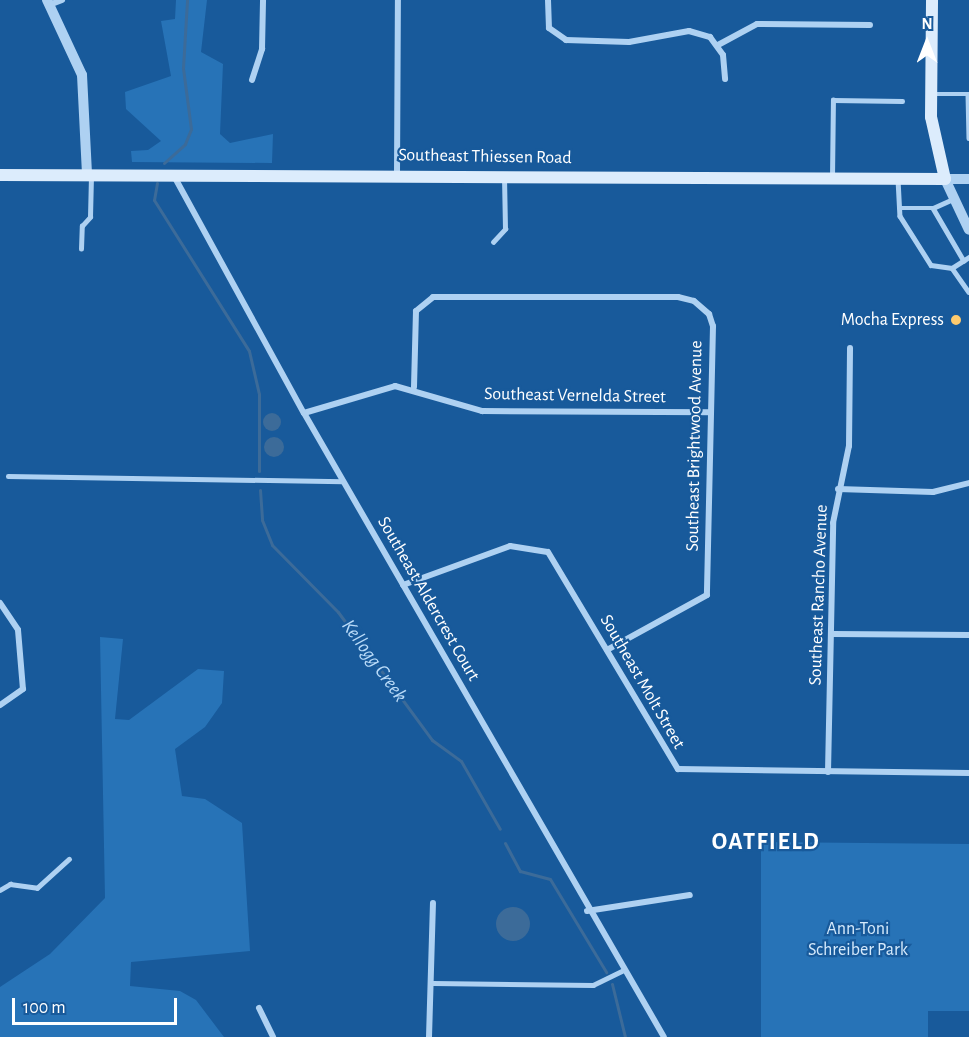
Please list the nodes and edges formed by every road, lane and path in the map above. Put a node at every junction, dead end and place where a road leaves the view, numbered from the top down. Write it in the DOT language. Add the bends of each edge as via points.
graph roads {
  1 [pos="62,0"];
  2 [pos="263,0"];
  3 [pos="398,0"];
  4 [pos="548,0"];
  5 [pos="932,0"];
  6 [pos="48,2"];
  7 [pos="870,26"];
  8 [pos="718,45"];
  9 [pos="725,79"];
  10 [pos="252,80"];
  11 [pos="930,94"];
  12 [pos="903,101"];
  13 [pos="969,138"];
  14 [pos="89,173"];
  15 [pos="172,173"];
  16 [pos="397,174"];
  17 [pos="0,175"];
  18 [pos="504,175"];
  19 [pos="832,178"];
  20 [pos="898,179"];
  21 [pos="945,179"];
  22 [pos="969,179"];
  23 [pos="953,199"];
  24 [pos="899,208"];
  25 [pos="933,208"];
  26 [pos="969,230"];
  27 [pos="493,242"];
  28 [pos="81,249"];
  29 [pos="966,259"];
  30 [pos="952,268"];
  31 [pos="969,292"];
  32 [pos="850,348"];
  33 [pos="414,387"];
  34 [pos="711,412"];
  35 [pos="304,413"];
  36 [pos="8,476"];
  37 [pos="343,481"];
  38 [pos="969,483"];
  39 [pos="838,489"];
  40 [pos="403,585"];
  41 [pos="0,603"];
  42 [pos="833,634"];
  43 [pos="969,635"];
  44 [pos="607,650"];
  45 [pos="0,705"];
  46 [pos="828,772"];
  47 [pos="969,773"];
  48 [pos="69,859"];
  49 [pos="0,890"];
  50 [pos="690,895"];
  51 [pos="433,903"];
  52 [pos="587,910"];
  53 [pos="622,971"];
  54 [pos="433,983"];
  55 [pos="259,1008"];
  56 [pos="273,1037"];
  57 [pos="429,1037"];
  58 [pos="664,1037"];
  1 -- 6 [label="street"];
  2 -- 10 [label="street" via="262,49"];
  3 -- 16 [label="street"];
  4 -- 8 [label="street" via="555,35 629,42 689,31"];
  5 -- 11 [label="main road"];
  6 -- 14 [label="street" via="82,75"];
  7 -- 8 [label="street" via="757,24"];
  8 -- 9 [label="street"];
  11 -- 13 [label="lane" via="968,94"];
  11 -- 21 [label="main road"];
  12 -- 19 [label="lane" via="833,100"];
  14 -- 15 [label="main road, Southeast Thiessen Road"];
  14 -- 17 [label="main road, Southeast Thiessen Road"];
  14 -- 28 [label="lane" via="90,217 82,226"];
  15 -- 16 [label="main road, Southeast Thiessen Road"];
  15 -- 35 [label="street, Southeast Aldercrest Court"];
  16 -- 18 [label="main road, Southeast Thiessen Road"];
  18 -- 19 [label="main road, Southeast Thiessen Road"];
  18 -- 27 [label="lane" via="505,229"];
  19 -- 20 [label="main road, Southeast Thiessen Road"];
  20 -- 21 [label="main road, Southeast Thiessen Road"];
  20 -- 24 [label="lane"];
  21 -- 22 [label="street, Southeast Thiessen Road"];
  21 -- 23 [label="street"];
  23 -- 25 [label="lane"];
  23 -- 26 [label="street"];
  24 -- 25 [label="lane"];
  24 -- 30 [label="lane" via="916,248 931,265"];
  25 -- 29 [label="lane"];
  29 -- 30 [label="lane"];
  30 -- 31 [label="lane"];
  32 -- 39 [label="street, Southeast Rancho Avenue" via="849,446"];
  33 -- 34 [label="street, Southeast Vernelda Street" via="482,411"];
  33 -- 34 [label="street, Southeast Brightwood Avenue" via="416,311 433,297 678,297 700,305 711,320"];
  33 -- 35 [label="street, Southeast Vernelda Street" via="383,387"];
  34 -- 44 [label="street, Southeast Brightwood Avenue" via="707,595"];
  35 -- 37 [label="street, Southeast Aldercrest Court"];
  36 -- 37 [label="lane"];
  37 -- 40 [label="street, Southeast Aldercrest Court"];
  38 -- 39 [label="street" via="933,492"];
  39 -- 42 [label="street, Southeast Rancho Avenue"];
  40 -- 44 [label="street, Southeast Molt Street" via="510,546 535,546 557,561"];
  40 -- 52 [label="street, Southeast Aldercrest Court"];
  41 -- 45 [label="street" via="18,630 23,689"];
  42 -- 43 [label="street"];
  42 -- 46 [label="street, Southeast Rancho Avenue"];
  44 -- 46 [label="street, Southeast Molt Street" via="678,769"];
  46 -- 47 [label="street, Southeast Molt Street"];
  48 -- 49 [label="lane" via="37,888 10,884"];
  50 -- 52 [label="street"];
  51 -- 54 [label="street"];
  52 -- 53 [label="street, Southeast Aldercrest Court"];
  53 -- 54 [label="lane" via="593,986"];
  53 -- 58 [label="street, Southeast Aldercrest Court"];
  54 -- 57 [label="street"];
  55 -- 56 [label="street"];
}
